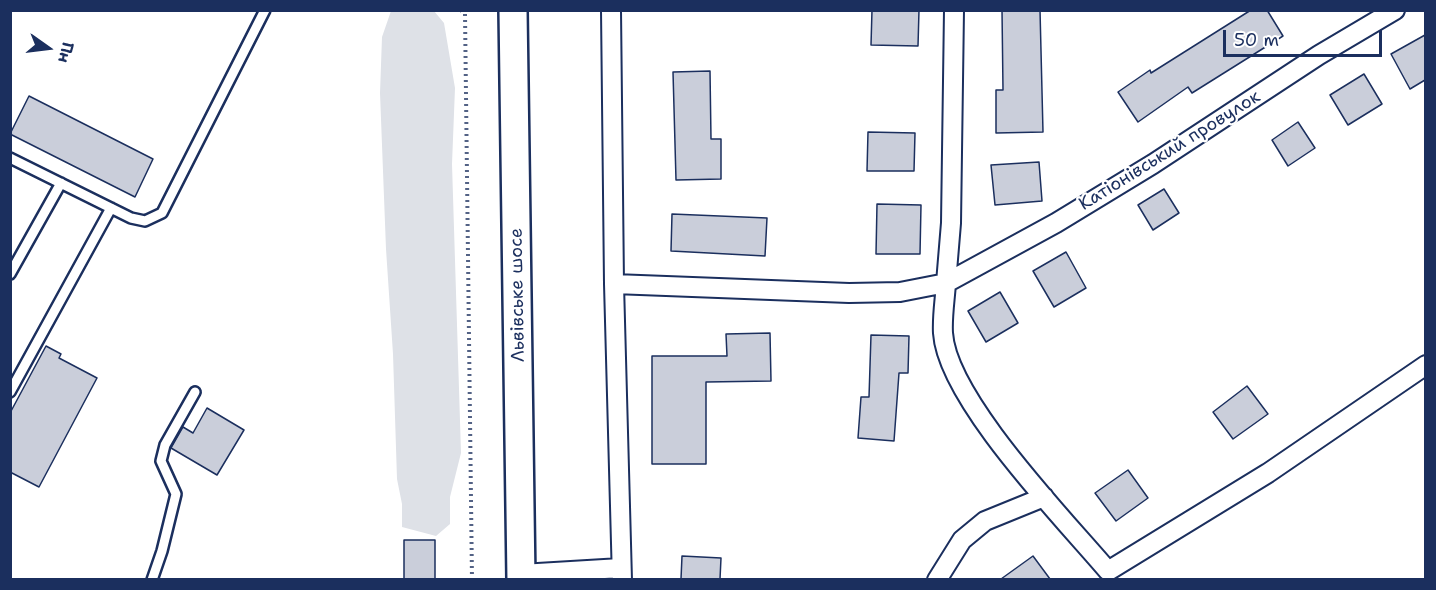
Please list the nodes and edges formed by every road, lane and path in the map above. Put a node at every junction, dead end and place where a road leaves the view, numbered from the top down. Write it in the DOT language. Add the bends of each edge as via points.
graph roads {
  1 [pos="265,10"];
  2 [pos="461,10"];
  3 [pos="513,10"];
  4 [pos="611,10"];
  5 [pos="954,10"];
  6 [pos="1393,12"];
  7 [pos="10,158"];
  8 [pos="61,183"];
  9 [pos="111,208"];
  10 [pos="10,274"];
  11 [pos="946,283"];
  12 [pos="614,284"];
  13 [pos="1425,365"];
  14 [pos="10,392"];
  15 [pos="195,392"];
  16 [pos="1044,497"];
  17 [pos="621,574"];
  18 [pos="521,576"];
  19 [pos="152,579"];
  20 [pos="472,579"];
  21 [pos="937,579"];
  1 -- 9 [label="lane" via="162,213 145,221"];
  2 -- 20 [label="path" via="465,14"];
  3 -- 18 [label="main road, Львівське шосе"];
  4 -- 12 [label="street"];
  5 -- 11 [label="street" via="951,223"];
  6 -- 11 [label="street, Катіонівський провулок" via="1066,217"];
  7 -- 8 [label="lane"];
  8 -- 9 [label="lane"];
  8 -- 10 [label="lane"];
  9 -- 14 [label="lane"];
  11 -- 12 [label="street, Катіонівський провулок" via="900,292 849,293"];
  11 -- 16 [label="street" via="943,334 952,367 995,436"];
  12 -- 17 [label="street"];
  13 -- 16 [label="street" via="1268,473 1108,571"];
  15 -- 19 [label="lane" via="165,445 161,461 176,494"];
  16 -- 21 [label="street" via="985,521 963,540"];
  17 -- 18 [label="street"];
}
